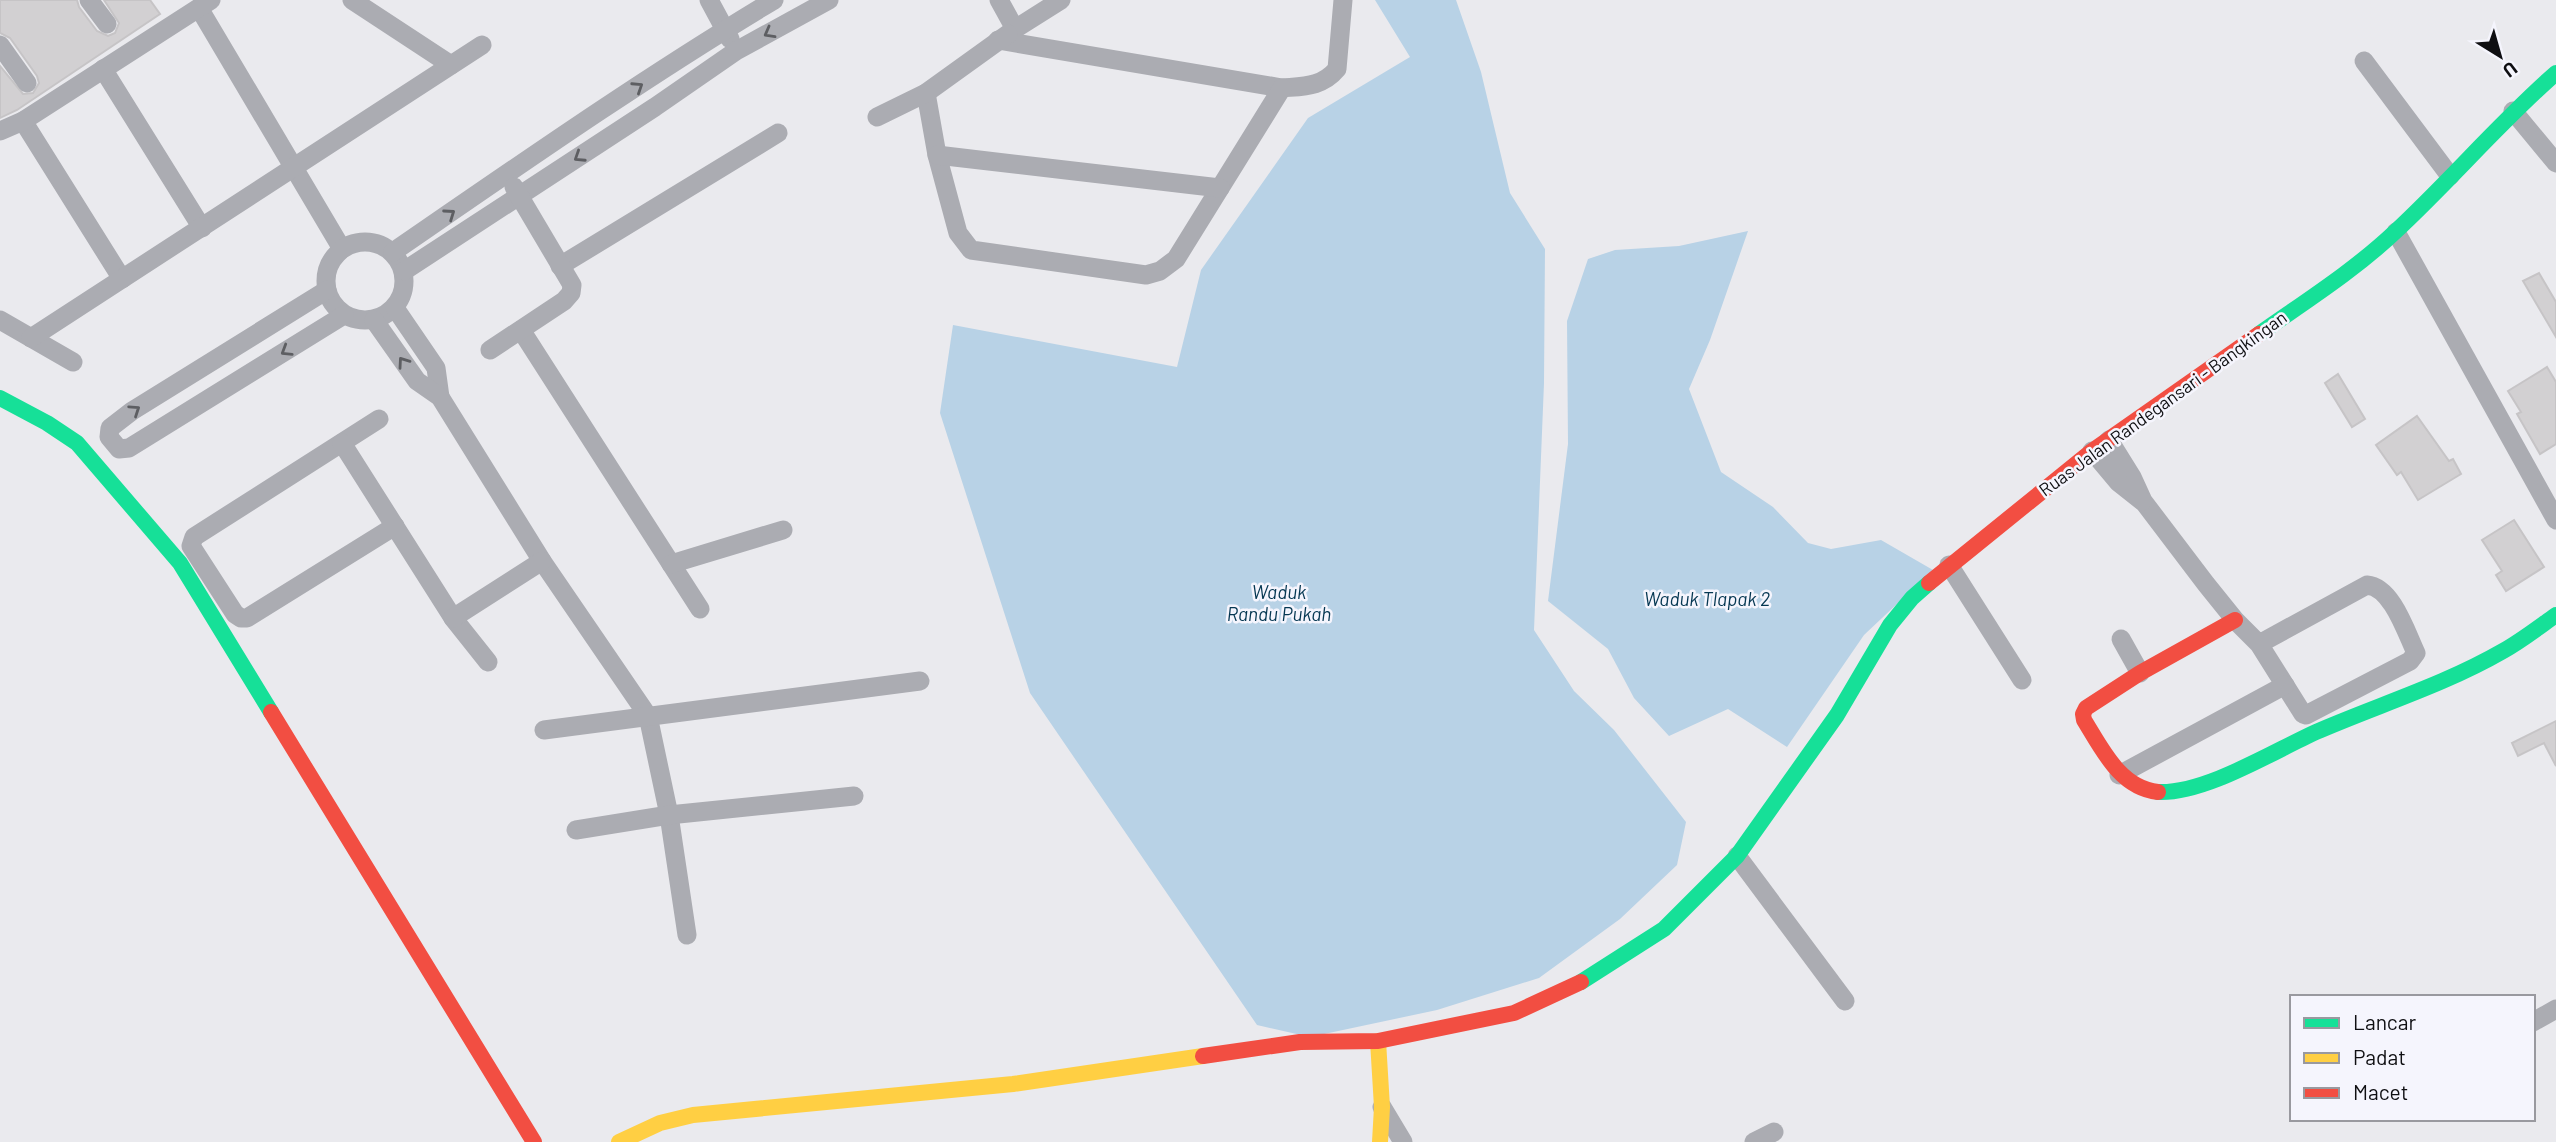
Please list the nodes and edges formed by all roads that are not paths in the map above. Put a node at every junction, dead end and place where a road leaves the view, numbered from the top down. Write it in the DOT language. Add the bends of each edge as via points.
graph roads {
  1 [pos="89,0"];
  2 [pos="352,0"];
  3 [pos="709,0"];
  4 [pos="774,0"];
  5 [pos="829,0"];
  6 [pos="999,0"];
  7 [pos="1061,0"];
  8 [pos="1343,0"];
  9 [pos="205,4"];
  10 [pos="107,24"];
  11 [pos="1015,29"];
  12 [pos="725,30"];
  13 [pos="998,40"];
  14 [pos="0,45"];
  15 [pos="482,45"];
  16 [pos="736,51"];
  17 [pos="2364,61"];
  18 [pos="451,65"];
  19 [pos="103,69"];
  20 [pos="2556,73"];
  21 [pos="27,83"];
  22 [pos="1282,88"];
  23 [pos="926,93"];
  24 [pos="2513,111"];
  25 [pos="877,117"];
  26 [pos="23,121"];
  27 [pos="0,131"];
  28 [pos="778,133"];
  29 [pos="937,155"];
  30 [pos="2556,163"];
  31 [pos="294,169"];
  32 [pos="506,174"];
  33 [pos="2451,176"];
  34 [pos="1220,188"];
  35 [pos="519,196"];
  36 [pos="202,228"];
  37 [pos="2396,232"];
  38 [pos="342,249"];
  39 [pos="393,252"];
  40 [pos="560,265"];
  41 [pos="404,271"];
  42 [pos="122,279"];
  43 [pos="327,290"];
  44 [pos="394,308"];
  45 [pos="344,315"];
  46 [pos="0,320"];
  47 [pos="374,320"];
  48 [pos="521,330"];
  49 [pos="31,338"];
  50 [pos="491,349"];
  51 [pos="73,362"];
  52 [pos="440,397"];
  53 [pos="0,398"];
  54 [pos="379,419"];
  55 [pos="2109,440"];
  56 [pos="342,443"];
  57 [pos="2092,451"];
  58 [pos="2143,501"];
  59 [pos="2556,520"];
  60 [pos="395,526"];
  61 [pos="783,530"];
  62 [pos="542,561"];
  63 [pos="671,564"];
  64 [pos="1949,565"];
  65 [pos="700,609"];
  66 [pos="2556,615"];
  67 [pos="453,618"];
  68 [pos="2235,620"];
  69 [pos="2121,639"];
  70 [pos="2259,644"];
  71 [pos="488,662"];
  72 [pos="2140,673"];
  73 [pos="2022,680"];
  74 [pos="920,681"];
  75 [pos="2285,685"];
  76 [pos="2306,715"];
  77 [pos="648,716"];
  78 [pos="544,730"];
  79 [pos="2317,732"];
  80 [pos="2119,775"];
  81 [pos="854,796"];
  82 [pos="669,816"];
  83 [pos="576,830"];
  84 [pos="1737,856"];
  85 [pos="687,935"];
  86 [pos="1845,1000"];
  87 [pos="2555,1013"];
  88 [pos="2535,1021"];
  89 [pos="1378,1041"];
  90 [pos="1382,1107"];
  91 [pos="1774,1132"];
  92 [pos="534,1142"];
  93 [pos="619,1142"];
  94 [pos="1380,1142"];
  95 [pos="1403,1142"];
  96 [pos="1754,1142"];
  1 -- 10 [label="street"];
  2 -- 18 [label="street"];
  3 -- 12 [label="street"];
  4 -- 12 [label="street"];
  5 -- 16 [label="street, one-way"];
  6 -- 11 [label="street"];
  7 -- 11 [label="street"];
  8 -- 22 [label="street" via="1337,69 1317,85"];
  9 -- 19 [label="street"];
  9 -- 31 [label="street"];
  11 -- 13 [label="street"];
  12 -- 16 [label="street"];
  32 -- 12 [label="street, one-way"];
  13 -- 22 [label="street"];
  13 -- 23 [label="street"];
  14 -- 21 [label="street"];
  15 -- 18 [label="street"];
  16 -- 35 [label="street, one-way"];
  17 -- 33 [label="street"];
  18 -- 31 [label="street"];
  19 -- 26 [label="street"];
  19 -- 36 [label="street"];
  20 -- 24 [label="street, Ruas Jalan Randegansari - Bangkingan"];
  22 -- 34 [label="street"];
  23 -- 25 [label="street"];
  23 -- 29 [label="street"];
  24 -- 30 [label="street"];
  24 -- 33 [label="street, Ruas Jalan Randegansari - Bangkingan"];
  26 -- 27 [label="street"];
  26 -- 42 [label="street"];
  28 -- 40 [label="street"];
  29 -- 34 [label="street"];
  29 -- 34 [label="street" via="958,233 971,250 1146,275 1176,259"];
  31 -- 36 [label="street"];
  31 -- 38 [label="street"];
  32 -- 35 [label="street"];
  39 -- 32 [label="street, one-way"];
  33 -- 37 [label="street, Ruas Jalan Randegansari - Bangkingan"];
  35 -- 40 [label="street"];
  35 -- 41 [label="street"];
  36 -- 42 [label="street"];
  37 -- 55 [label="street, Ruas Jalan Randegansari - Bangkingan" via="2342,276"];
  37 -- 59 [label="street"];
  38 -- 39 [label="street" via="359,242 378,243"];
  38 -- 43 [label="street" via="326,274"];
  39 -- 41 [label="street"];
  40 -- 48 [label="street" via="572,285 571,293"];
  41 -- 44 [label="street" via="404,292"];
  42 -- 49 [label="street"];
  43 -- 45 [label="street"];
  45 -- 43 [label="street, one-way" via="129,449 119,449 108,437 110,428 132,411"];
  44 -- 47 [label="street"];
  44 -- 52 [label="street" via="436,368"];
  45 -- 47 [label="street"];
  46 -- 49 [label="street"];
  52 -- 47 [label="street, one-way" via="417,381"];
  48 -- 50 [label="street"];
  48 -- 63 [label="street"];
  49 -- 51 [label="street"];
  52 -- 62 [label="street"];
  53 -- 92 [label="street" via="77,443 180,564"];
  54 -- 56 [label="street"];
  55 -- 57 [label="street, Ruas Jalan Randegansari - Bangkingan"];
  55 -- 58 [label="street"];
  56 -- 60 [label="street"];
  56 -- 60 [label="street" via="194,537 191,546 236,614 247,618"];
  57 -- 58 [label="street" via="2118,482"];
  57 -- 64 [label="street, Ruas Jalan Randegansari - Bangkingan"];
  58 -- 68 [label="street"];
  60 -- 67 [label="street"];
  61 -- 63 [label="street"];
  62 -- 67 [label="street"];
  62 -- 77 [label="street"];
  63 -- 65 [label="street"];
  64 -- 73 [label="street"];
  64 -- 84 [label="street, Ruas Jalan Randegansari - Bangkingan" via="1890,625 1837,715"];
  66 -- 79 [label="street" via="2504,651 2451,677"];
  67 -- 71 [label="street"];
  68 -- 70 [label="street"];
  68 -- 72 [label="street"];
  69 -- 72 [label="street"];
  70 -- 75 [label="street"];
  70 -- 76 [label="street" via="2367,585 2375,585 2389,597 2415,657"];
  72 -- 80 [label="street" via="2083,714"];
  74 -- 77 [label="street"];
  75 -- 76 [label="street"];
  75 -- 80 [label="street"];
  76 -- 79 [label="street"];
  77 -- 78 [label="street"];
  77 -- 82 [label="street"];
  79 -- 80 [label="street" via="2174,794 2153,794"];
  81 -- 82 [label="street"];
  82 -- 83 [label="street"];
  82 -- 85 [label="street"];
  84 -- 86 [label="street"];
  84 -- 89 [label="street, Ruas Jalan Randegansari - Bangkingan" via="1664,929 1591,978 1514,1013"];
  87 -- 88 [label="street"];
  89 -- 90 [label="street"];
  89 -- 93 [label="street, Ruas Jalan Randegansari - Bangkingan" via="1300,1042 1013,1084 693,1115 660,1123"];
  90 -- 94 [label="street"];
  90 -- 95 [label="street"];
  91 -- 96 [label="street"];
}
